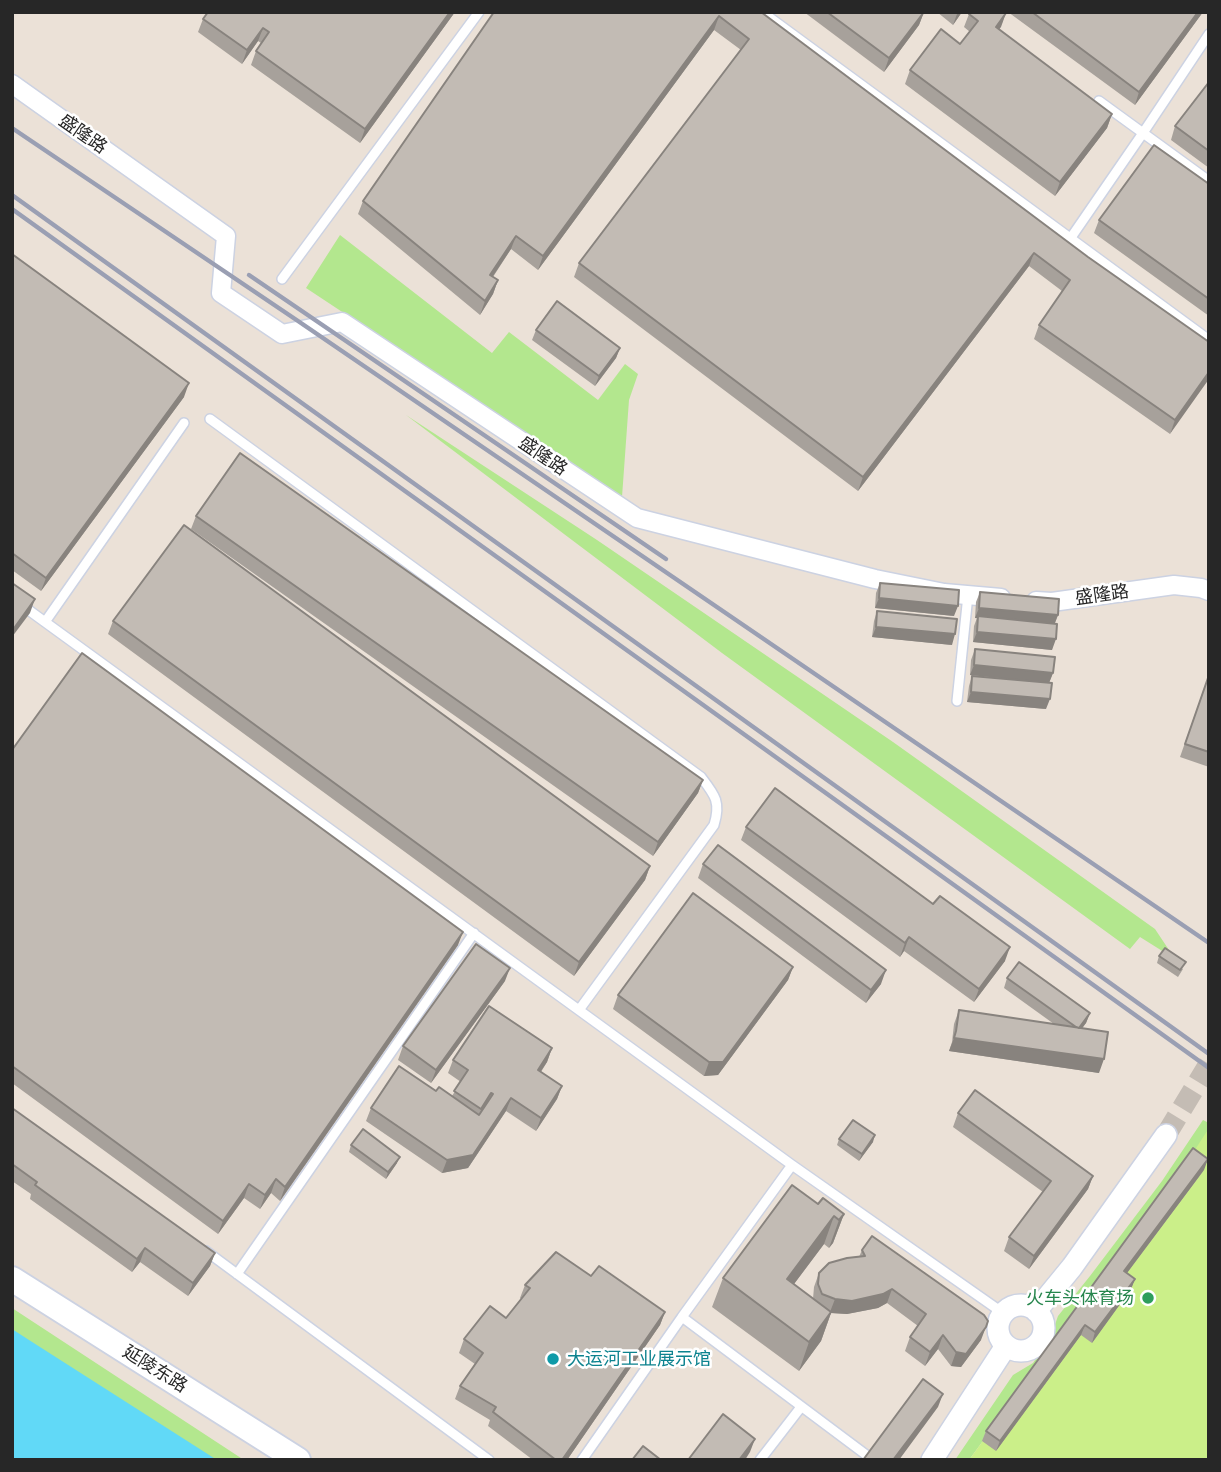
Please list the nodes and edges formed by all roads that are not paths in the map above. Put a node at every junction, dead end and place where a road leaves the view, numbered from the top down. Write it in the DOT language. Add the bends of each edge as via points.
graph roads {
  1 [pos="479,12"];
  2 [pos="762,12"];
  3 [pos="1209,34"];
  4 [pos="12,84"];
  5 [pos="1099,101"];
  6 [pos="1143,133"];
  7 [pos="1209,181"];
  8 [pos="1070,239"];
  9 [pos="282,279"];
  10 [pos="1209,340"];
  11 [pos="210,419"];
  12 [pos="184,423"];
  13 [pos="1209,591"];
  14 [pos="968,595"];
  15 [pos="12,598"];
  16 [pos="45,622"];
  17 [pos="957,701"];
  18 [pos="474,933"];
  19 [pos="579,1010"];
  20 [pos="1166,1135"];
  21 [pos="792,1165"];
  22 [pos="204,1249"];
  23 [pos="237,1274"];
  24 [pos="12,1279"];
  25 [pos="12,1296"];
  26 [pos="1036,1311"];
  27 [pos="1003,1313"];
  28 [pos="682,1317"];
  29 [pos="1006,1346"];
  30 [pos="801,1407"];
  31 [pos="268,1460"];
  32 [pos="298,1460"];
  33 [pos="489,1460"];
  34 [pos="582,1460"];
  35 [pos="760,1460"];
  36 [pos="873,1460"];
  37 [pos="932,1460"];
  1 -- 9 [label="lane"];
  2 -- 8 [label="lane"];
  3 -- 6 [label="lane"];
  4 -- 14 [label="street, 盛隆路" via="226,236 222,293 282,334 342,322 637,519 875,579"];
  5 -- 6 [label="lane"];
  6 -- 7 [label="lane"];
  6 -- 8 [label="lane"];
  8 -- 10 [label="lane"];
  11 -- 19 [label="lane" via="690,768 712,792 719,810 714,825"];
  12 -- 16 [label="lane"];
  13 -- 14 [label="street, 盛隆路" via="1174,585 1052,603"];
  14 -- 17 [label="lane"];
  15 -- 16 [label="lane"];
  16 -- 18 [label="lane"];
  18 -- 19 [label="lane"];
  18 -- 23 [label="lane"];
  19 -- 21 [label="lane"];
  20 -- 26 [label="street"];
  21 -- 27 [label="lane"];
  21 -- 28 [label="lane"];
  22 -- 23 [label="lane"];
  23 -- 33 [label="lane"];
  24 -- 32 [label="main road, 延陵东路"];
  25 -- 31 [label="main road, 延陵东路"];
  26 -- 27 [label="street" via="1016,1306"];
  26 -- 29 [label="street" via="1044,1324 1036,1346 1021,1351"];
  27 -- 29 [label="street" via="998,1334"];
  28 -- 30 [label="lane"];
  28 -- 34 [label="lane"];
  29 -- 37 [label="street"];
  30 -- 35 [label="lane"];
  30 -- 36 [label="lane"];
}
